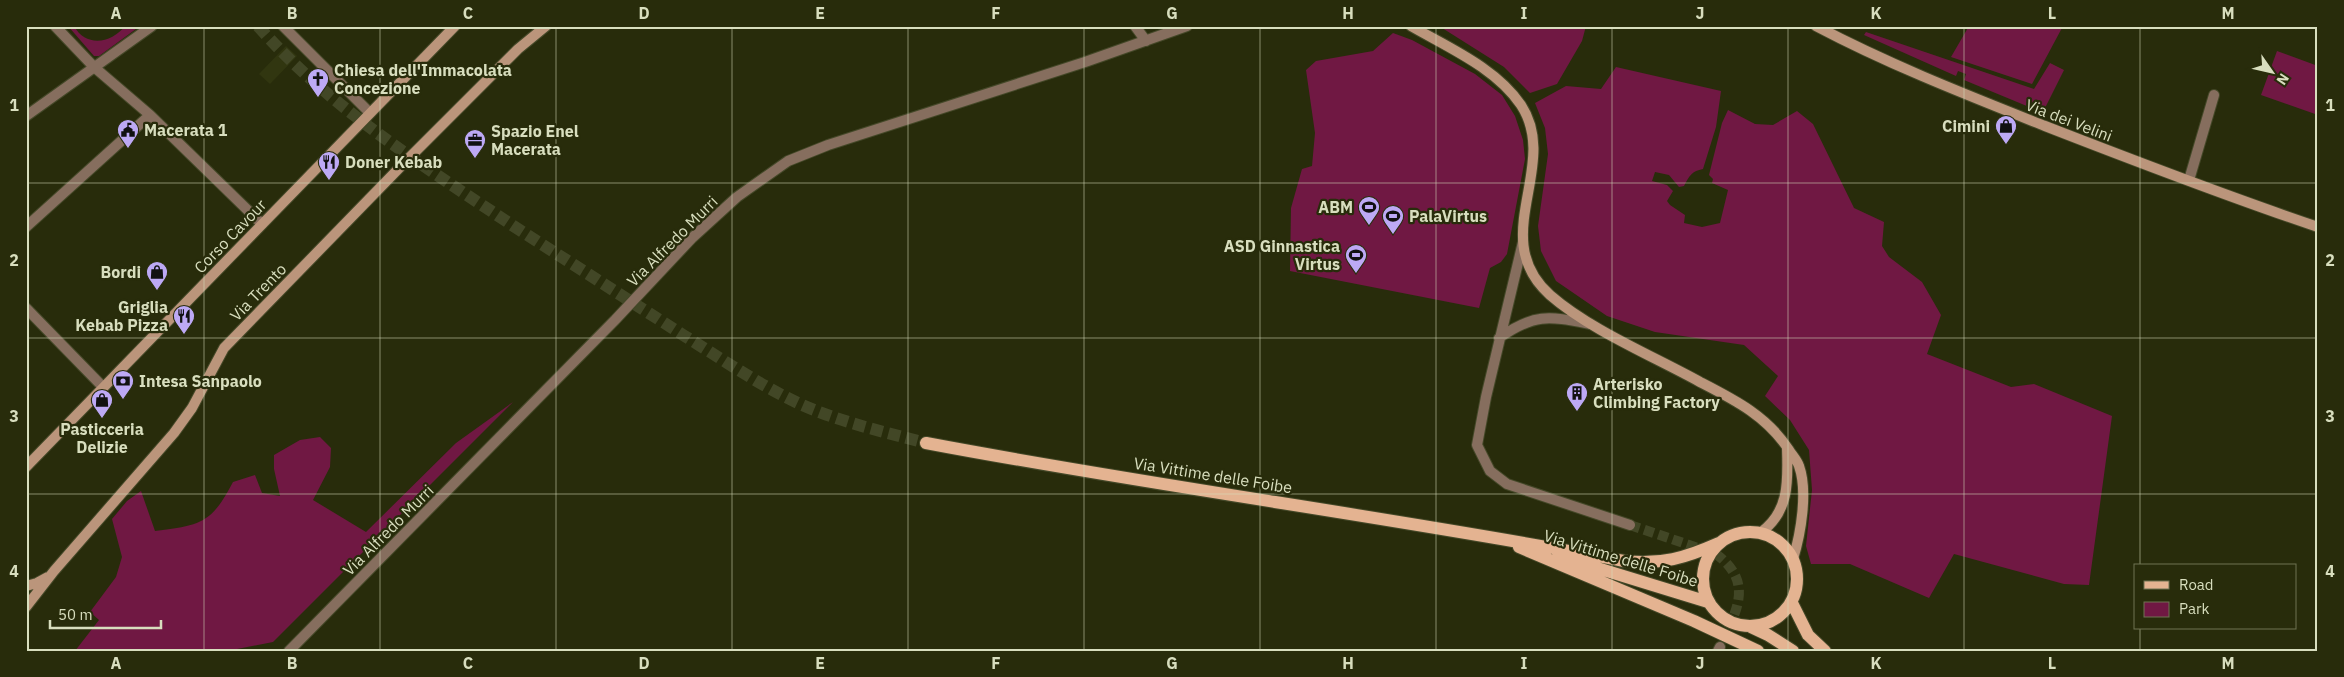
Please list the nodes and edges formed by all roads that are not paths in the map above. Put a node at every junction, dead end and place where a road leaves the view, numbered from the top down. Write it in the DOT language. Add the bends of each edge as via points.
graph roads {
  1 [pos="55,26"];
  2 [pos="152,26"];
  3 [pos="283,26"];
  4 [pos="455,26"];
  5 [pos="546,26"];
  6 [pos="1135,26"];
  7 [pos="1186,26"];
  8 [pos="1411,26"];
  9 [pos="1816,26"];
  10 [pos="1146,40"];
  11 [pos="94,67"];
  12 [pos="2214,95"];
  13 [pos="370,113"];
  14 [pos="26,116"];
  15 [pos="150,116"];
  16 [pos="2189,180"];
  17 [pos="262,224"];
  18 [pos="26,226"];
  19 [pos="2318,227"];
  20 [pos="1523,242"];
  21 [pos="26,308"];
  22 [pos="1592,324"];
  23 [pos="1499,338"];
  24 [pos="103,387"];
  25 [pos="926,443"];
  26 [pos="1787,447"];
  27 [pos="26,467"];
  28 [pos="1630,525"];
  29 [pos="1760,533"];
  30 [pos="1496,537"];
  31 [pos="1719,544"];
  32 [pos="1793,559"];
  33 [pos="54,572"];
  34 [pos="26,586"];
  35 [pos="1708,602"];
  36 [pos="1792,603"];
  37 [pos="26,608"];
  38 [pos="1751,627"];
  39 [pos="289,651"];
  40 [pos="1758,651"];
  41 [pos="1793,651"];
  42 [pos="1825,651"];
  1 -- 11 [label="street"];
  2 -- 11 [label="street"];
  3 -- 13 [label="street"];
  4 -- 13 [label="main road, Corso Cavour"];
  5 -- 33 [label="main road, Via Trento" via="518,49 449,118 224,348 192,408 174,433"];
  6 -- 10 [label="street"];
  7 -- 10 [label="street, Via Alfredo Murri"];
  8 -- 20 [label="main road" via="1488,73 1513,96 1524,112 1532,131 1534,164 1523,211"];
  9 -- 16 [label="main road, Via dei Velini" via="1955,92"];
  10 -- 39 [label="street, Via Alfredo Murri" via="828,144 788,161 737,196 692,238"];
  11 -- 14 [label="street"];
  11 -- 15 [label="street"];
  12 -- 16 [label="street"];
  13 -- 17 [label="main road, Corso Cavour"];
  15 -- 17 [label="street"];
  15 -- 18 [label="street"];
  16 -- 19 [label="main road, Via dei Velini"];
  17 -- 24 [label="main road, Corso Cavour"];
  20 -- 22 [label="main road" via="1535,278 1549,294"];
  20 -- 23 [label="street"];
  21 -- 24 [label="street"];
  22 -- 23 [label="street" via="1549,317 1530,320"];
  22 -- 26 [label="main road" via="1724,394 1776,431"];
  23 -- 28 [label="street" via="1478,445 1490,471 1507,484"];
  24 -- 27 [label="main road, Corso Cavour"];
  25 -- 30 [label="main road, Via Vittime delle Foibe"];
  26 -- 29 [label="main road" via="1786,494 1781,510"];
  26 -- 32 [label="main road" via="1798,464 1803,482 1798,540"];
  29 -- 31 [label="main road" via="1745,532"];
  29 -- 32 [label="main road" via="1779,542"];
  30 -- 31 [label="main road, Via Vittime delle Foibe" via="1645,563 1667,562"];
  30 -- 35 [label="main road, Via Vittime delle Foibe"];
  30 -- 40 [label="main road"];
  31 -- 35 [label="main road" via="1709,556 1704,570 1703,586"];
  32 -- 36 [label="main road" via="1797,581"];
  33 -- 34 [label="main road" via="44,580"];
  33 -- 37 [label="main road, Via Trento"];
  35 -- 38 [label="main road" via="1726,620"];
  36 -- 38 [label="main road" via="1767,624"];
  36 -- 42 [label="main road" via="1808,634"];
  38 -- 41 [label="main road"];
}
